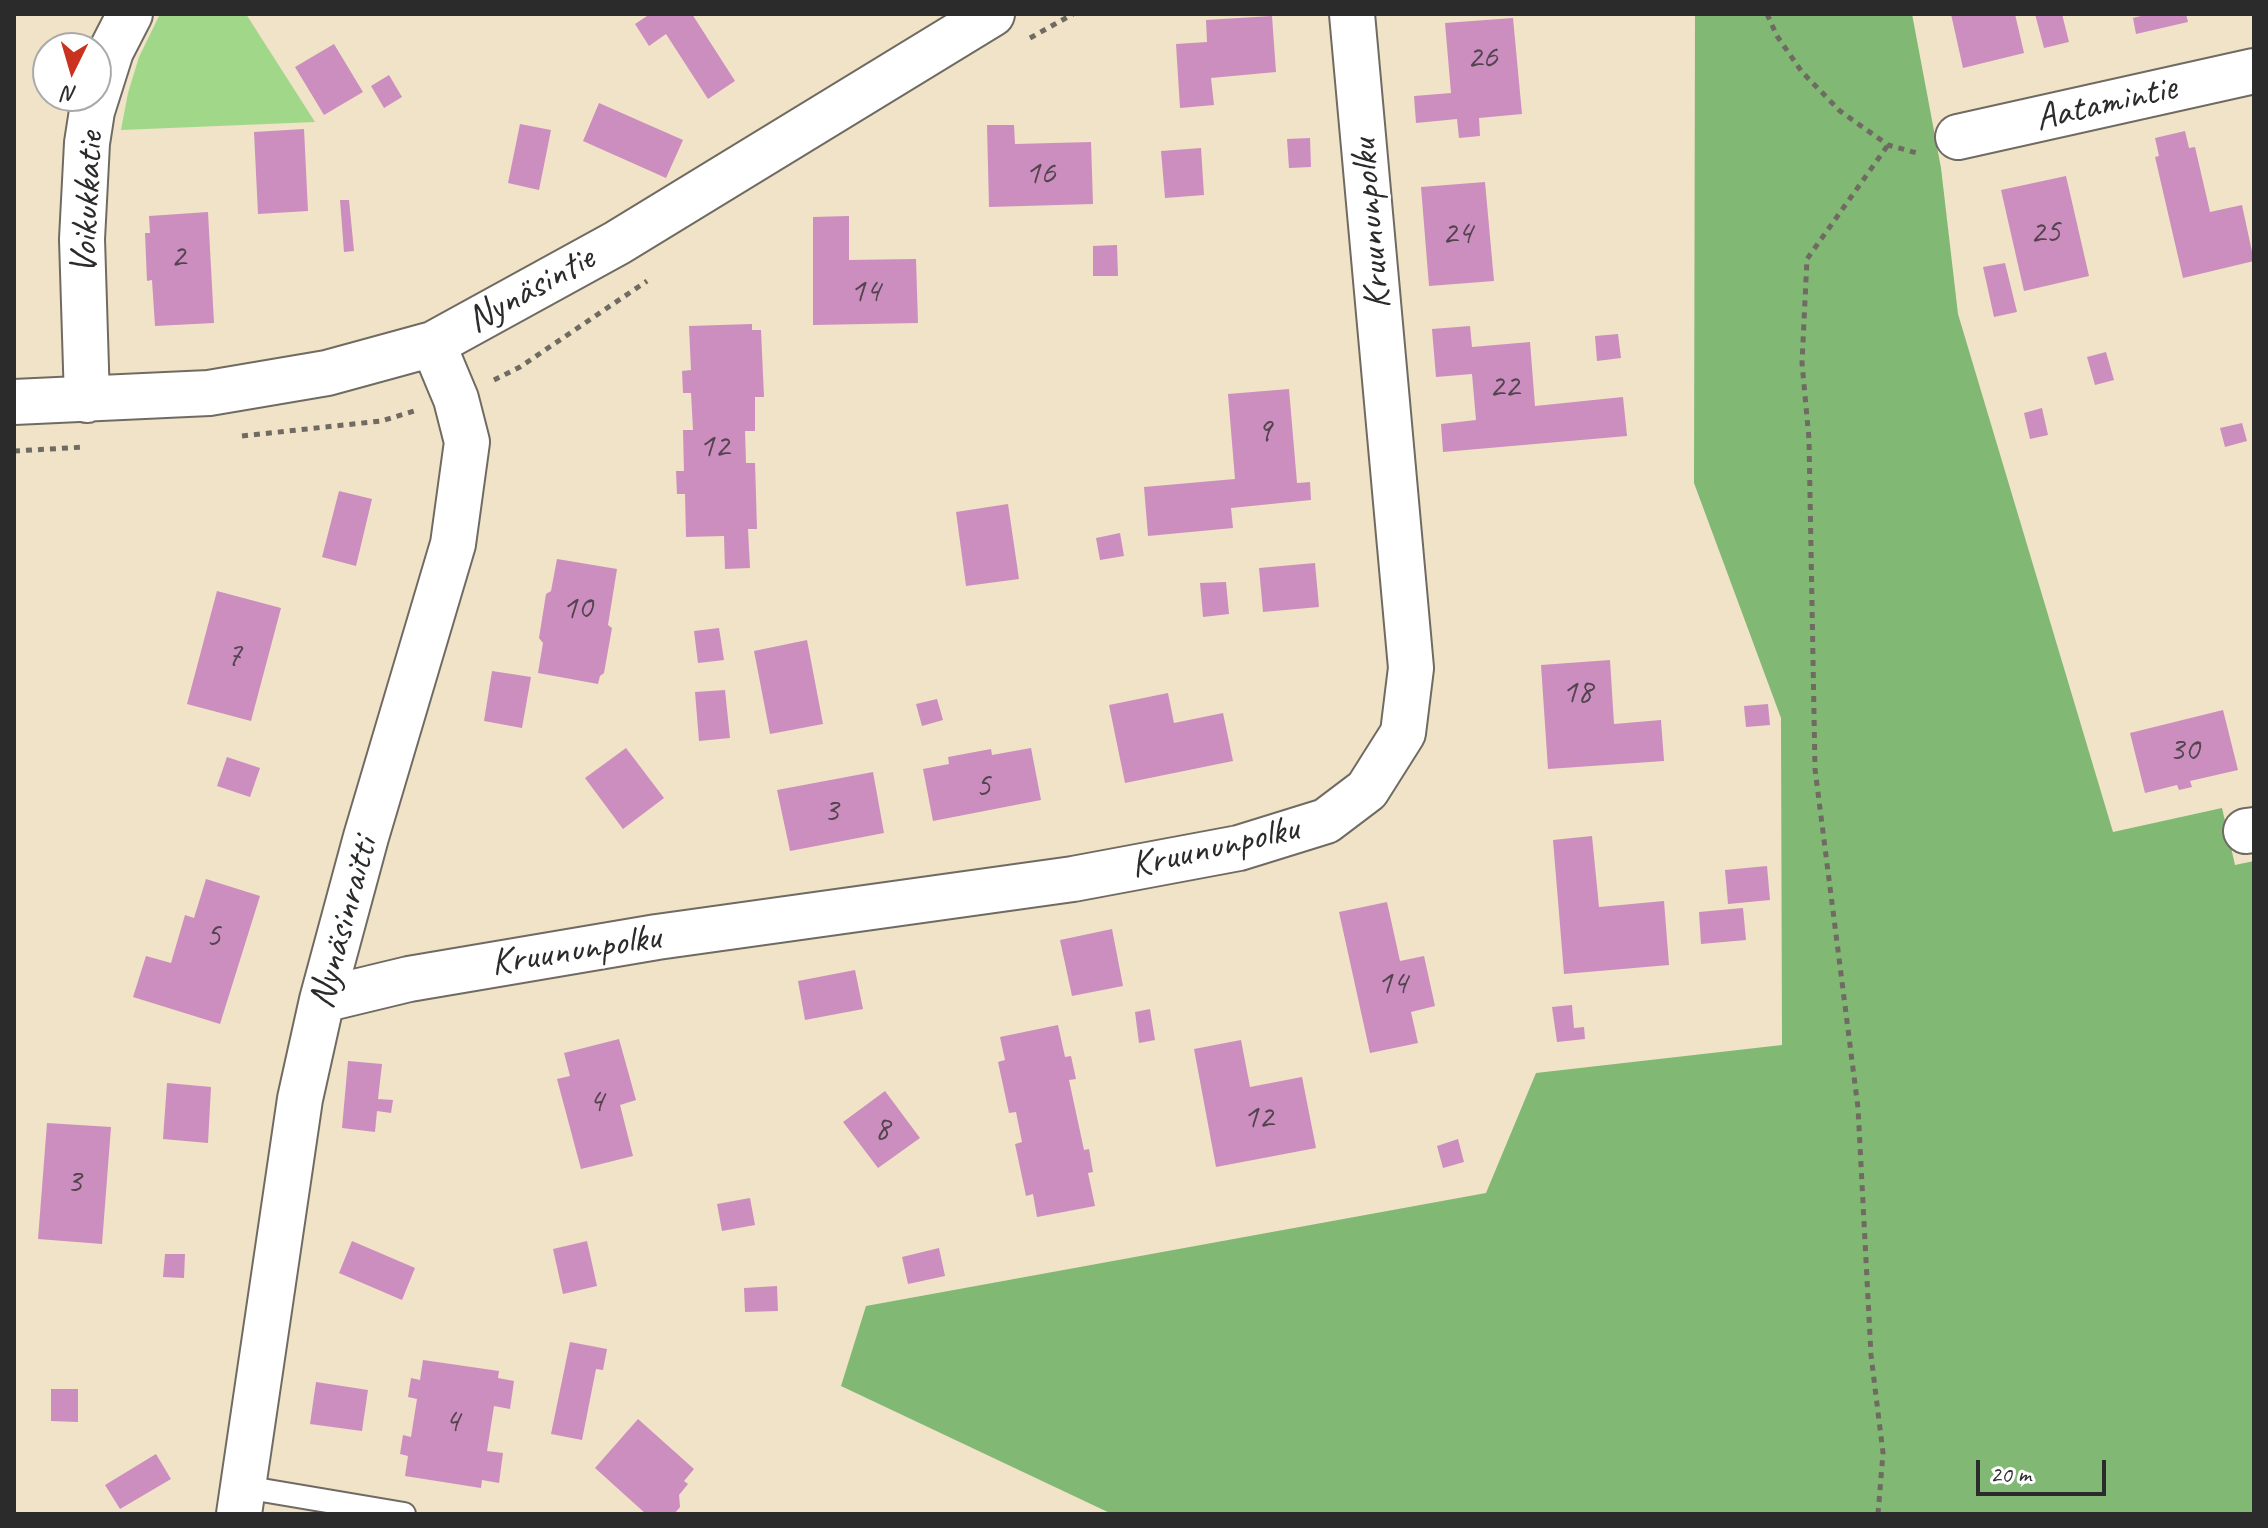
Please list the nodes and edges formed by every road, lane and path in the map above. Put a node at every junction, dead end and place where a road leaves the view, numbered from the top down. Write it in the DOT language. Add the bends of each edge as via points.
graph roads {
  1 [pos="130,14"];
  2 [pos="992,14"];
  3 [pos="1352,14"];
  4 [pos="1767,14"];
  5 [pos="2254,71"];
  6 [pos="1958,137"];
  7 [pos="1888,145"];
  8 [pos="433,344"];
  9 [pos="87,400"];
  10 [pos="14,402"];
  11 [pos="322,1000"];
  12 [pos="241,1501"];
  13 [pos="404,1514"];
  14 [pos="1878,1514"];
  1 -- 9 [label="street, Voikukkatie" via="111,51 87,143 82,239"];
  2 -- 8 [label="street, Nynäsintie" via="617,243"];
  3 -- 11 [label="street, Kruununpolku" via="1411,668 1403,733 1367,790 1326,821 1239,848 1073,879 657,937 409,979"];
  4 -- 7 [label="path" via="1802,72 1840,111"];
  5 -- 6 [label="street, Aatamintie"];
  6 -- 7 [label="path" via="1923,154"];
  7 -- 14 [label="path" via="1807,259 1802,363 1809,439 1815,769 1858,1108 1871,1355 1883,1453"];
  8 -- 9 [label="street, Nynäsintie" via="327,373 209,393"];
  8 -- 11 [label="street, Nynäsinraitti" via="467,442 453,544"];
  9 -- 10 [label="street, Nynäsintie"];
  11 -- 12 [label="street, Nynäsinraitti" via="300,1099"];
  12 -- 13 [label="lane"];
}
